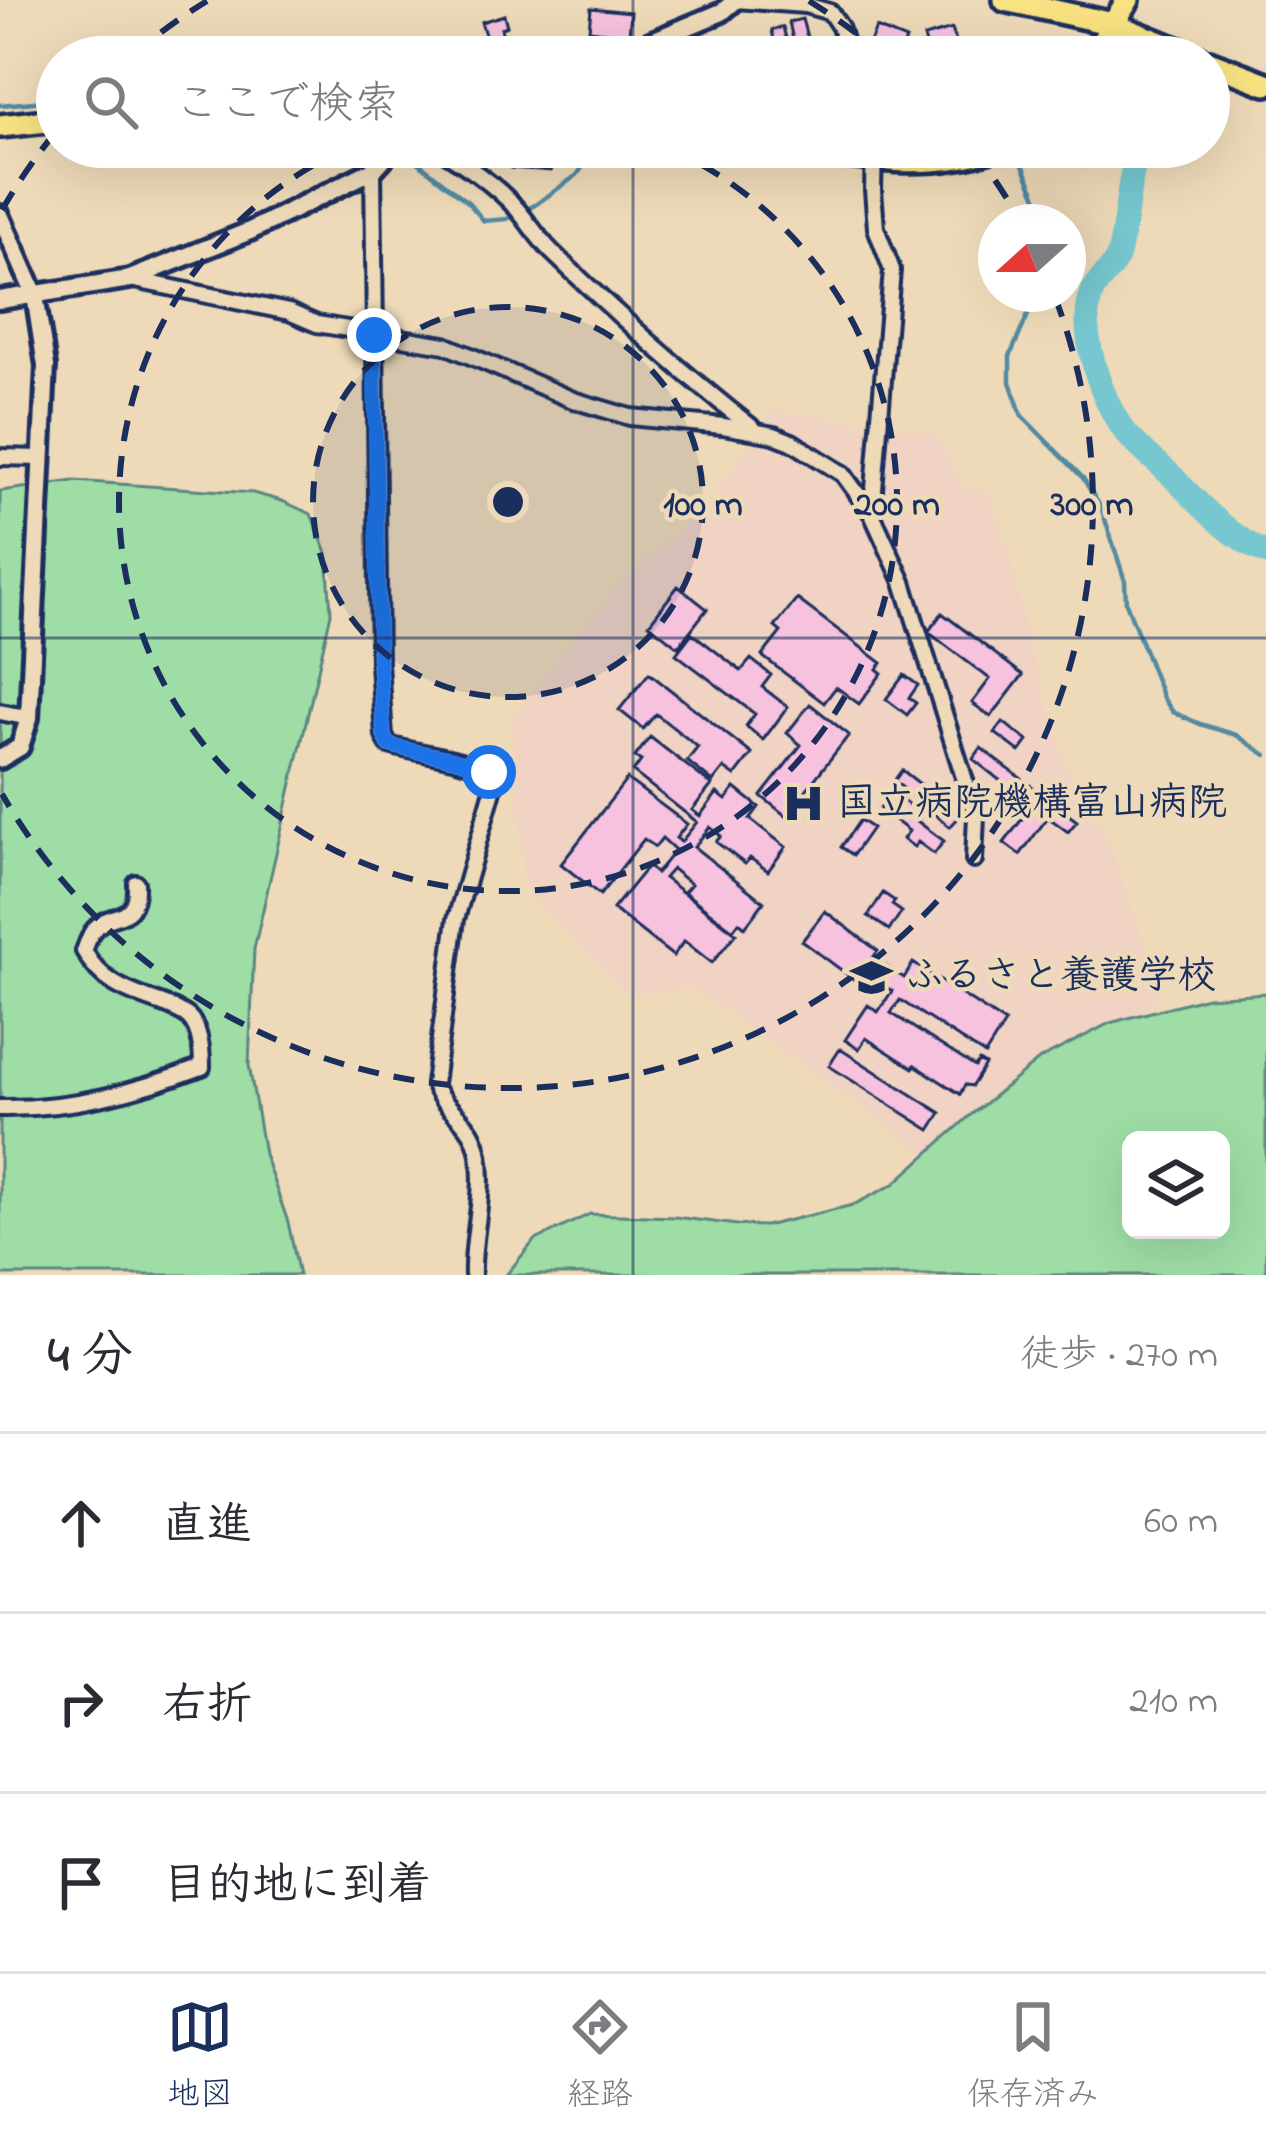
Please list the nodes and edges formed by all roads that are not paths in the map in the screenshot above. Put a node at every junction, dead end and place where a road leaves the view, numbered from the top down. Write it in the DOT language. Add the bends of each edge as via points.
graph roads {
  1 [pos="736,0"];
  2 [pos="1005,0"];
  3 [pos="1128,0"];
  4 [pos="1113,24"];
  5 [pos="664,36"];
  6 [pos="842,36"];
  7 [pos="1106,36"];
  8 [pos="1144,36"];
  9 [pos="1230,70"];
  10 [pos="1266,84"];
  11 [pos="36,122"];
  12 [pos="0,126"];
  13 [pos="469,168"];
  14 [pos="874,168"];
  15 [pos="373,170"];
  16 [pos="0,215"];
  17 [pos="130,279"];
  18 [pos="35,295"];
  19 [pos="0,300"];
  20 [pos="374,335"];
  21 [pos="755,430"];
  22 [pos="0,457"];
  23 [pos="42,458"];
  24 [pos="872,514"];
  25 [pos="0,712"];
  26 [pos="29,718"];
  27 [pos="0,759"];
  28 [pos="974,860"];
  29 [pos="136,883"];
  30 [pos="0,1108"];
  31 [pos="473,1275"];
  1 -- 5 [label="street"];
  1 -- 6 [label="street" via="830,12"];
  2 -- 4 [label="main road"];
  3 -- 4 [label="main road"];
  4 -- 7 [label="main road"];
  4 -- 8 [label="main road"];
  9 -- 10 [label="main road"];
  11 -- 12 [label="main road"];
  13 -- 21 [label="street" via="624,320"];
  14 -- 24 [label="street, bridge" via="876,228 892,270"];
  15 -- 17 [label="street"];
  15 -- 20 [label="street"];
  16 -- 18 [label="street"];
  17 -- 18 [label="street"];
  17 -- 20 [label="street"];
  18 -- 19 [label="street"];
  18 -- 23 [label="street" via="46,366"];
  20 -- 21 [label="street" via="445,345 630,417"];
  20 -- 31 [label="street" via="384,736 389,745 475,764 489,772 493,790 457,920 434,1084 478,1151"];
  21 -- 24 [label="street" via="843,473"];
  22 -- 23 [label="street"];
  23 -- 26 [label="street"];
  24 -- 28 [label="street" via="903,582 976,816"];
  25 -- 26 [label="street"];
  26 -- 27 [label="street" via="20,747"];
  29 -- 30 [label="street" via="127,914 98,926 84,951 120,988 193,1021 202,1067 88,1102"];
}
